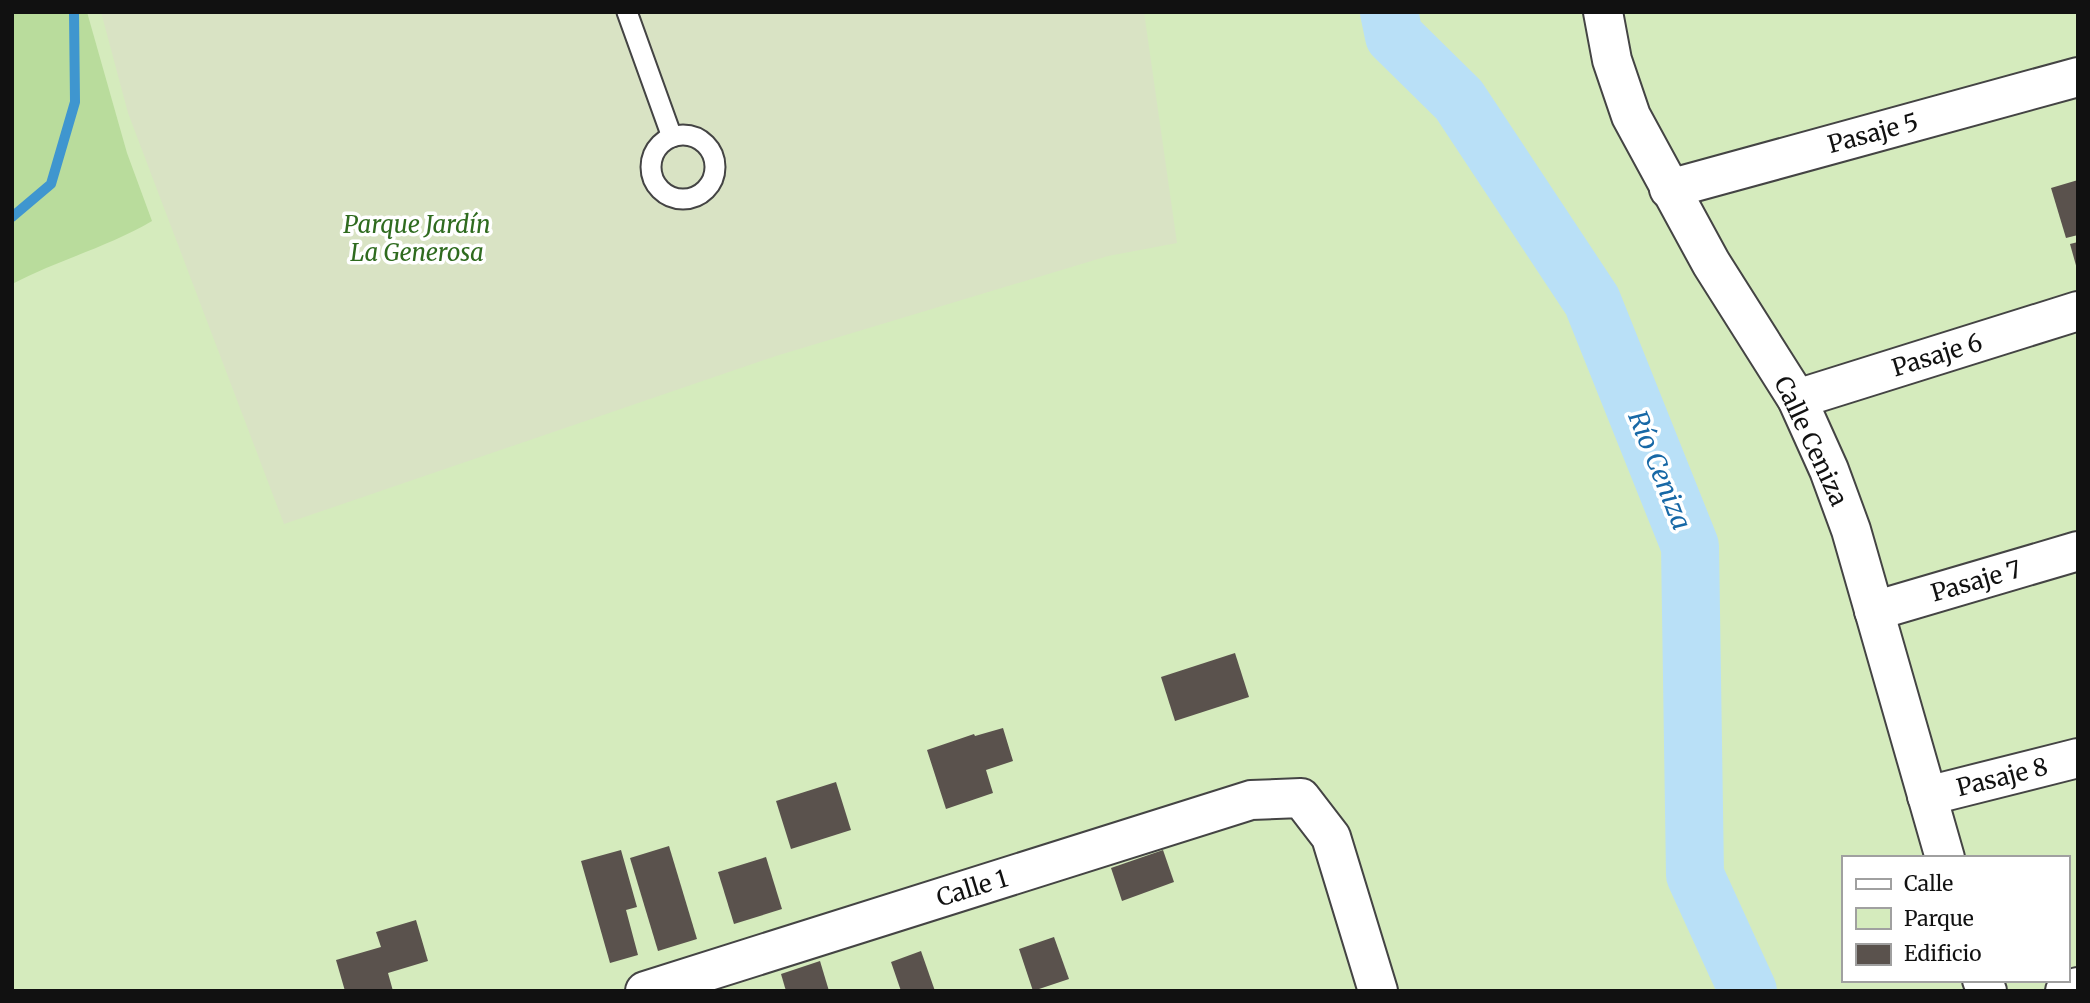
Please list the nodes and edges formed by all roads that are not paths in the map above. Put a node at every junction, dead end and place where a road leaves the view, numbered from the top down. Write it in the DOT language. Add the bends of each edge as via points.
graph roads {
  1 [pos="627,12"];
  2 [pos="1603,12"];
  3 [pos="2078,78"];
  4 [pos="672,137"];
  5 [pos="1669,188"];
  6 [pos="2078,311"];
  7 [pos="1797,399"];
  8 [pos="2078,551"];
  9 [pos="1874,611"];
  10 [pos="2078,758"];
  11 [pos="1927,796"];
  12 [pos="1944,856"];
  13 [pos="2078,988"];
  14 [pos="645,991"];
  15 [pos="1378,991"];
  16 [pos="2065,991"];
  1 -- 4 [label="lane"];
  2 -- 5 [label="street, Calle Ceniza" via="1612,60 1631,116"];
  3 -- 5 [label="street, Pasaje 5"];
  5 -- 7 [label="street, Calle Ceniza"];
  6 -- 7 [label="street, Pasaje 6"];
  7 -- 9 [label="street, Calle Ceniza" via="1851,530"];
  8 -- 9 [label="street, Pasaje 7"];
  9 -- 11 [label="street, Calle Ceniza"];
  10 -- 11 [label="street, Pasaje 8"];
  11 -- 12 [label="street, Calle Ceniza"];
  13 -- 16 [label="street"];
  14 -- 15 [label="street, Calle 1" via="1251,800 1301,798 1331,837"];
}
